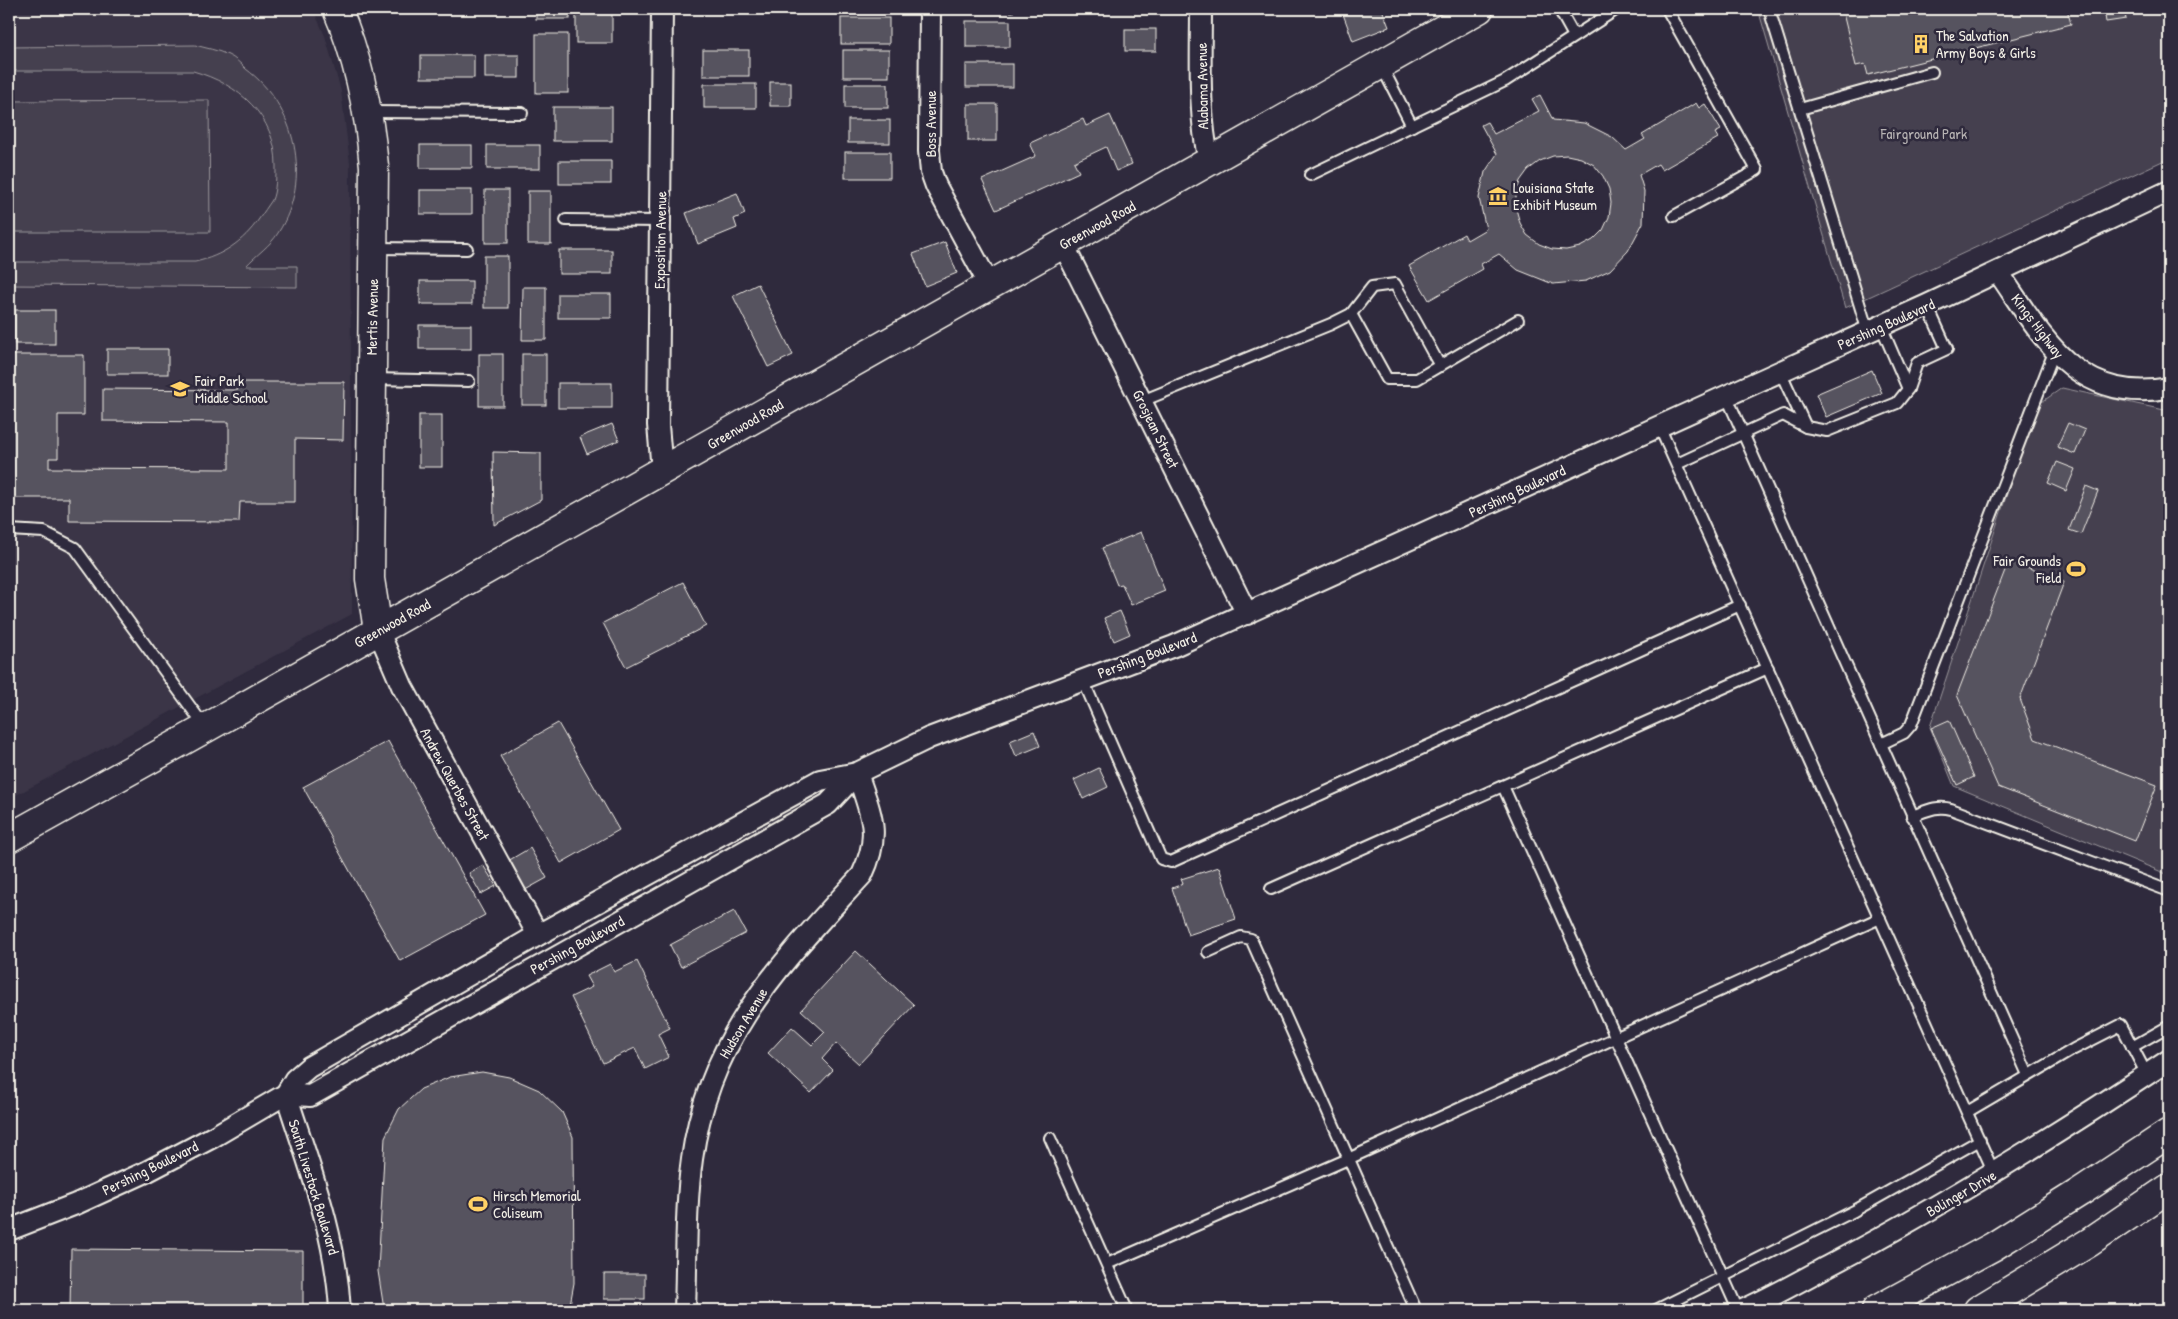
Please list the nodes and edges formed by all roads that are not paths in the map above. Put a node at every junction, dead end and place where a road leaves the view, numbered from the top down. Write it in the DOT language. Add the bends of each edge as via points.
graph roads {
  1 [pos="337,9"];
  2 [pos="662,9"];
  3 [pos="930,9"];
  4 [pos="1201,9"];
  5 [pos="1479,9"];
  6 [pos="1559,9"];
  7 [pos="1617,9"];
  8 [pos="1667,9"];
  9 [pos="1769,9"];
  10 [pos="1574,36"];
  11 [pos="1381,64"];
  12 [pos="1932,72"];
  13 [pos="1800,109"];
  14 [pos="368,112"];
  15 [pos="522,112"];
  16 [pos="1412,126"];
  17 [pos="1209,162"];
  18 [pos="1310,175"];
  19 [pos="2169,191"];
  20 [pos="1674,216"];
  21 [pos="566,220"];
  22 [pos="660,221"];
  23 [pos="1062,244"];
  24 [pos="374,248"];
  25 [pos="467,249"];
  26 [pos="1998,272"];
  27 [pos="990,286"];
  28 [pos="1927,305"];
  29 [pos="1351,314"];
  30 [pos="1518,320"];
  31 [pos="1874,329"];
  32 [pos="2054,352"];
  33 [pos="1440,366"];
  34 [pos="1780,371"];
  35 [pos="371,379"];
  36 [pos="469,381"];
  37 [pos="2169,388"];
  38 [pos="1908,389"];
  39 [pos="1726,395"];
  40 [pos="1142,401"];
  41 [pos="1659,426"];
  42 [pos="1806,427"];
  43 [pos="1743,432"];
  44 [pos="1677,464"];
  45 [pos="662,471"];
  46 [pos="9,530"];
  47 [pos="1740,604"];
  48 [pos="1248,614"];
  49 [pos="378,630"];
  50 [pos="1768,668"];
  51 [pos="1083,680"];
  52 [pos="206,728"];
  53 [pos="1880,744"];
  54 [pos="857,773"];
  55 [pos="1503,786"];
  56 [pos="1912,816"];
  57 [pos="9,838"];
  58 [pos="1272,889"];
  59 [pos="2169,891"];
  60 [pos="1880,918"];
  61 [pos="538,935"];
  62 [pos="1208,952"];
  63 [pos="2169,1026"];
  64 [pos="1616,1038"];
  65 [pos="2132,1047"];
  66 [pos="2169,1060"];
  67 [pos="2028,1075"];
  68 [pos="2147,1075"];
  69 [pos="286,1094"];
  70 [pos="1967,1112"];
  71 [pos="2169,1121"];
  72 [pos="2169,1133"];
  73 [pos="1050,1138"];
  74 [pos="1980,1140"];
  75 [pos="1348,1159"];
  76 [pos="1994,1173"];
  77 [pos="2169,1188"];
  78 [pos="2080,1192"];
  79 [pos="9,1230"];
  80 [pos="1107,1264"];
  81 [pos="1723,1278"];
  82 [pos="340,1310"];
  83 [pos="685,1310"];
  84 [pos="1128,1310"];
  85 [pos="1416,1310"];
  86 [pos="1656,1310"];
  87 [pos="1738,1310"];
  88 [pos="1744,1310"];
  89 [pos="1876,1310"];
  90 [pos="1978,1310"];
  1 -- 14 [label="main road, Mertis Avenue" via="355,55"];
  2 -- 22 [label="street, Exposition Avenue"];
  3 -- 27 [label="street, Boss Avenue" via="928,151 931,172"];
  4 -- 17 [label="street, Alabama Avenue" via="1201,105"];
  5 -- 11 [label="main road, Greenwood Road" via="1451,20"];
  6 -- 10 [label="lane"];
  7 -- 10 [label="lane"];
  8 -- 20 [label="lane" via="1757,170"];
  9 -- 13 [label="lane"];
  10 -- 16 [label="lane" via="1505,81"];
  11 -- 16 [label="lane"];
  11 -- 17 [label="main road, Greenwood Road"];
  12 -- 13 [label="lane"];
  13 -- 31 [label="lane"];
  14 -- 15 [label="lane"];
  14 -- 24 [label="main road, Mertis Avenue" via="374,166"];
  16 -- 18 [label="lane"];
  17 -- 23 [label="main road, Greenwood Road"];
  19 -- 26 [label="street, Pershing Boulevard"];
  21 -- 22 [label="lane"];
  22 -- 45 [label="street, Exposition Avenue" via="658,425"];
  23 -- 27 [label="main road, Greenwood Road"];
  23 -- 40 [label="street, Grosjean Street"];
  24 -- 25 [label="lane"];
  24 -- 35 [label="main road, Mertis Avenue"];
  26 -- 28 [label="street, Pershing Boulevard"];
  26 -- 32 [label="street, Kings Highway"];
  27 -- 45 [label="main road, Greenwood Road"];
  28 -- 31 [label="street, Pershing Boulevard"];
  28 -- 38 [label="lane" via="1947,349 1917,363"];
  29 -- 33 [label="lane" via="1387,379 1417,379"];
  29 -- 33 [label="lane" via="1372,287 1395,284"];
  29 -- 40 [label="lane"];
  30 -- 33 [label="lane"];
  31 -- 34 [label="street, Pershing Boulevard"];
  31 -- 38 [label="lane"];
  32 -- 37 [label="street, Kings Highway" via="2080,373 2118,388 2134,391"];
  32 -- 53 [label="lane" via="1911,725 1904,734"];
  34 -- 39 [label="street, Pershing Boulevard"];
  34 -- 42 [label="lane"];
  35 -- 36 [label="lane"];
  35 -- 49 [label="main road, Mertis Avenue" via="370,580"];
  38 -- 42 [label="lane" via="1897,403 1827,431"];
  39 -- 41 [label="street, Pershing Boulevard"];
  39 -- 43 [label="lane"];
  40 -- 48 [label="street, Grosjean Street"];
  41 -- 44 [label="lane"];
  41 -- 48 [label="street, Pershing Boulevard"];
  42 -- 43 [label="lane" via="1783,415"];
  43 -- 44 [label="lane"];
  43 -- 53 [label="lane"];
  44 -- 47 [label="lane"];
  45 -- 49 [label="main road, Greenwood Road"];
  46 -- 52 [label="lane" via="44,532 75,548"];
  47 -- 50 [label="lane"];
  47 -- 51 [label="lane" via="1171,862 1162,859"];
  48 -- 51 [label="street, Pershing Boulevard"];
  49 -- 52 [label="main road, Greenwood Road"];
  49 -- 61 [label="street, Andrew Querbes Street" via="402,686"];
  50 -- 55 [label="lane"];
  50 -- 60 [label="lane"];
  51 -- 54 [label="street, Pershing Boulevard" via="929,738"];
  52 -- 57 [label="main road, Greenwood Road"];
  53 -- 56 [label="lane"];
  54 -- 61 [label="street, Pershing Boulevard" via="820,780"];
  54 -- 69 [label="street, Pershing Boulevard" via="828,804 310,1096"];
  54 -- 83 [label="street, Hudson Avenue" via="873,820 871,858 862,876 780,966 754,1000 722,1057 708,1092 692,1157 689,1184"];
  55 -- 58 [label="lane"];
  55 -- 64 [label="lane"];
  56 -- 59 [label="lane" via="1943,806"];
  56 -- 67 [label="lane"];
  60 -- 64 [label="lane"];
  60 -- 70 [label="lane"];
  61 -- 69 [label="street, Pershing Boulevard" via="309,1067 295,1079"];
  62 -- 75 [label="lane" via="1241,937 1251,939"];
  63 -- 65 [label="lane"];
  64 -- 75 [label="lane"];
  64 -- 81 [label="lane"];
  65 -- 67 [label="lane" via="2121,1025"];
  65 -- 68 [label="lane"];
  66 -- 68 [label="street, Bolinger Drive"];
  67 -- 70 [label="lane"];
  68 -- 76 [label="street, Bolinger Drive"];
  69 -- 79 [label="street, Pershing Boulevard" via="146,1172"];
  69 -- 82 [label="street, South Livestock Boulevard" via="331,1234"];
  70 -- 74 [label="lane"];
  71 -- 78 [label="main road"];
  72 -- 78 [label="main road"];
  73 -- 80 [label="lane"];
  74 -- 76 [label="lane"];
  74 -- 81 [label="lane" via="1854,1212"];
  75 -- 80 [label="lane"];
  75 -- 85 [label="lane"];
  76 -- 88 [label="street, Bolinger Drive" via="1894,1232"];
  77 -- 90 [label="main road" via="2090,1242"];
  78 -- 89 [label="main road" via="1994,1246"];
  80 -- 84 [label="lane"];
  81 -- 86 [label="lane"];
  81 -- 87 [label="lane"];
}
